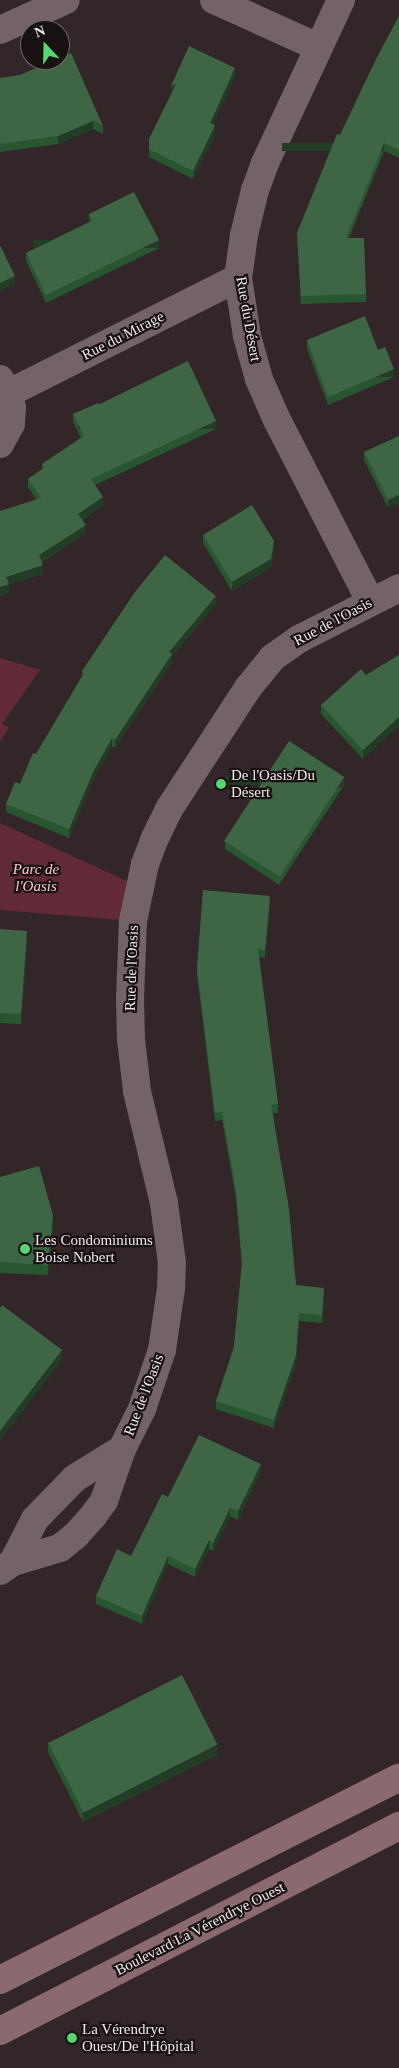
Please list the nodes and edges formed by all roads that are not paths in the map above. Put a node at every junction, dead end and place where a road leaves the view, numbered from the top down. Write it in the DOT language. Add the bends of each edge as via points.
graph roads {
  1 [pos="66,0"];
  2 [pos="214,0"];
  3 [pos="341,0"];
  4 [pos="0,30"];
  5 [pos="318,47"];
  6 [pos="238,278"];
  7 [pos="4,386"];
  8 [pos="0,444"];
  9 [pos="399,588"];
  10 [pos="370,601"];
  11 [pos="122,1449"];
  12 [pos="7,1567"];
  13 [pos="399,1778"];
  14 [pos="399,1826"];
  15 [pos="0,1980"];
  16 [pos="0,2031"];
  1 -- 4 [label="street"];
  2 -- 5 [label="street"];
  3 -- 5 [label="street, Rue du Désert"];
  5 -- 6 [label="street, Rue du Désert" via="255,190"];
  6 -- 7 [label="street, Rue du Mirage"];
  6 -- 10 [label="street, Rue du Désert" via="259,379"];
  7 -- 8 [label="street, Rue du Mirage" via="12,408 11,424"];
  9 -- 10 [label="street, Rue de l'Oasis"];
  10 -- 11 [label="street, Rue de l'Oasis" via="286,647 260,670 169,809 145,864 132,921 131,1039 137,1091 164,1203 172,1262 171,1288 162,1350 153,1380"];
  11 -- 12 [label="street, Rue de l'Oasis" via="75,1478 35,1519"];
  11 -- 12 [label="street, Rue de l'Oasis" via="104,1501 76,1535 60,1548"];
  13 -- 15 [label="main road"];
  14 -- 16 [label="main road, Boulevard La Vérendrye Ouest"];
}
